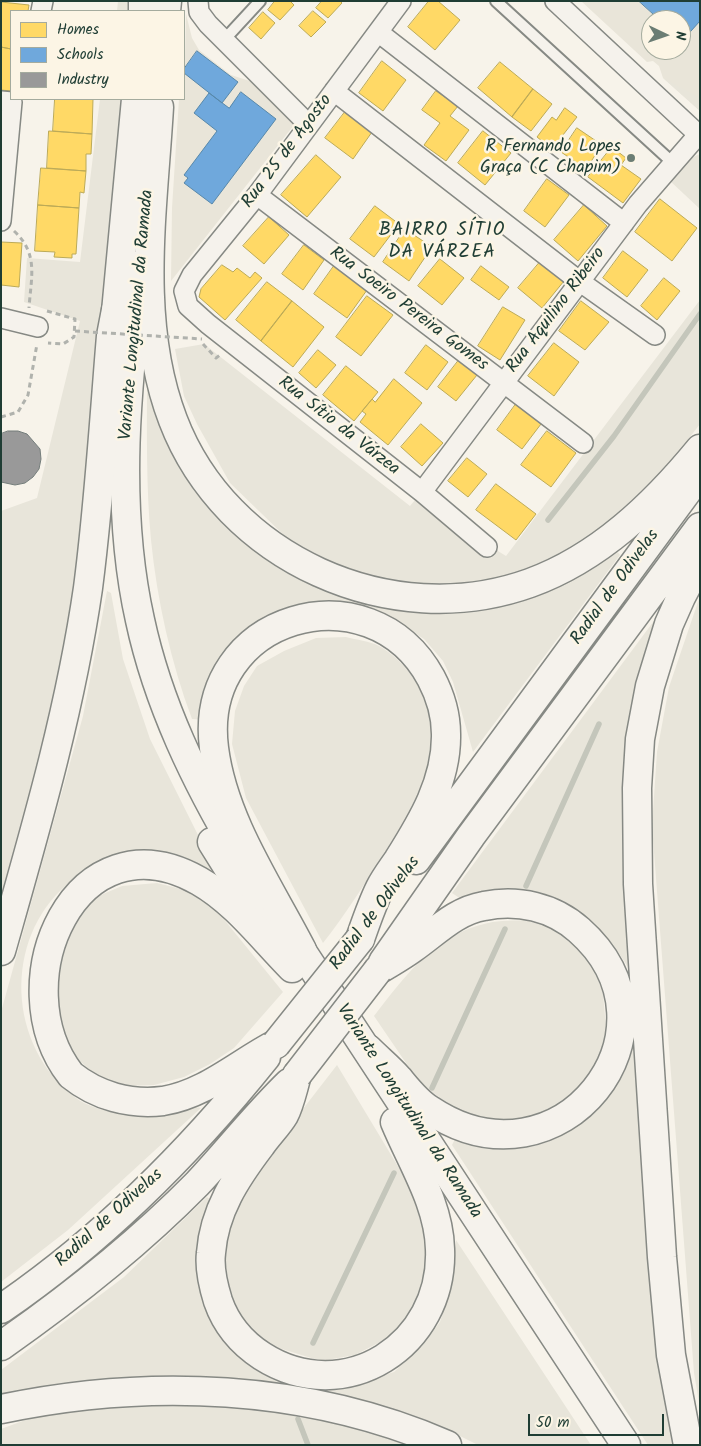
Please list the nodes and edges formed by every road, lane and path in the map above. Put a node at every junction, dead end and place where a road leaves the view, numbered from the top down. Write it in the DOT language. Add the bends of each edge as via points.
graph roads {
  1 [pos="198,1"];
  2 [pos="260,1"];
  3 [pos="401,1"];
  4 [pos="496,1"];
  5 [pos="554,1"];
  6 [pos="378,32"];
  7 [pos="224,40"];
  8 [pos="334,91"];
  9 [pos="11,100"];
  10 [pos="152,102"];
  11 [pos="309,125"];
  12 [pos="699,135"];
  13 [pos="673,163"];
  14 [pos="257,195"];
  15 [pos="2,221"];
  16 [pos="624,223"];
  17 [pos="579,280"];
  18 [pos="188,306"];
  19 [pos="116,310"];
  20 [pos="1,318"];
  21 [pos="35,319"];
  22 [pos="75,331"];
  23 [pos="656,335"];
  24 [pos="202,339"];
  25 [pos="64,344"];
  26 [pos="503,382"];
  27 [pos="1,417"];
  28 [pos="583,443"];
  29 [pos="700,449"];
  30 [pos="700,474"];
  31 [pos="422,492"];
  32 [pos="700,527"];
  33 [pos="487,548"];
  34 [pos="700,562"];
  35 [pos="360,939"];
  36 [pos="1,952"];
  37 [pos="297,959"];
  38 [pos="378,970"];
  39 [pos="276,1044"];
  40 [pos="368,1050"];
  41 [pos="297,1076"];
  42 [pos="395,1122"];
  43 [pos="1,1309"];
  44 [pos="1,1346"];
  45 [pos="1,1409"];
  46 [pos="447,1445"];
  47 [pos="608,1445"];
  48 [pos="626,1445"];
  49 [pos="688,1445"];
  1 -- 7 [label="street" via="199,12"];
  2 -- 7 [label="lane"];
  3 -- 6 [label="street, Rua 25 de Agosto"];
  4 -- 13 [label="lane"];
  5 -- 12 [label="street"];
  6 -- 8 [label="street, Rua 25 de Agosto"];
  6 -- 16 [label="street"];
  7 -- 11 [label="street"];
  8 -- 11 [label="street, Rua 25 de Agosto"];
  8 -- 17 [label="street"];
  9 -- 15 [label="street"];
  10 -- 19 [label="main road, Variante Longitudinal da Ramada"];
  10 -- 29 [label="main road" via="150,296 155,353 163,390 185,448 200,472 241,521 290,557 332,579 383,594 434,599 479,596 507,590 563,569 611,538 664,491"];
  10 -- 37 [label="main road, Variante Longitudinal da Ramada" via="127,424 127,521 137,605 162,694 196,778"];
  11 -- 14 [label="street, Rua 25 de Agosto"];
  12 -- 13 [label="street, Rua Aquilino Ribeiro"];
  13 -- 16 [label="street, Rua Aquilino Ribeiro"];
  14 -- 18 [label="street, Rua 25 de Agosto" via="192,275 184,292"];
  14 -- 26 [label="street, Rua Soeiro Pereira Gomes"];
  15 -- 21 [label="path" via="25,242 32,258"];
  16 -- 17 [label="street, Rua Aquilino Ribeiro"];
  17 -- 23 [label="street"];
  17 -- 26 [label="street, Rua Aquilino Ribeiro"];
  18 -- 31 [label="street, Rua Sítio da Várzea" via="230,343"];
  19 -- 36 [label="main road" via="111,336 95,531 75,661 50,776"];
  19 -- 37 [label="main road, Variante Longitudinal da Ramada" via="109,509 116,580 131,652 151,716 194,809 227,867"];
  20 -- 21 [label="street"];
  21 -- 22 [label="path" via="75,319"];
  21 -- 27 [label="path" via="28,394 18,412"];
  22 -- 24 [label="path, bridge"];
  22 -- 25 [label="path" via="74,337"];
  26 -- 28 [label="street, Rua Soeiro Pereira Gomes"];
  26 -- 31 [label="street, Rua Aquilino Ribeiro"];
  30 -- 35 [label="main road, Radial de Odivelas"];
  31 -- 33 [label="street, Rua Sítio da Várzea"];
  32 -- 38 [label="main road, Radial de Odivelas" via="471,836"];
  34 -- 49 [label="main road" via="670,624 650,686 640,738 637,788 638,884 662,1257 671,1355"];
  35 -- 37 [label="main road" via="380,888 416,830 440,778 446,733 444,712 438,690 426,670 415,654 397,638 379,627 359,621 314,617 293,621 270,631 250,643 233,661 223,680 213,730 218,767 237,823"];
  35 -- 39 [label="main road, Radial de Odivelas, bridge"];
  37 -- 39 [label="main road" via="199,881 156,866 114,869 80,883 50,913 30,958 29,1004 41,1039 73,1076 111,1097 144,1102 181,1096 204,1088"];
  37 -- 40 [label="main road, Variante Longitudinal da Ramada"];
  37 -- 42 [label="main road, Variante Longitudinal da Ramada"];
  38 -- 40 [label="main road" via="466,911 503,904 539,907 574,925 600,953 617,990 621,1026 610,1067 600,1085 556,1123 522,1134 482,1133 442,1117 412,1095"];
  38 -- 41 [label="main road, Radial de Odivelas, bridge"];
  39 -- 43 [label="main road, Radial de Odivelas" via="231,1101 128,1207"];
  40 -- 48 [label="main road, Variante Longitudinal da Ramada"];
  41 -- 42 [label="main road" via="284,1114 248,1162 217,1216 210,1255 215,1291 231,1327 253,1350 272,1362 307,1374 361,1369 393,1354 419,1326 429,1307 439,1270 438,1232 434,1211"];
  41 -- 44 [label="main road, Radial de Odivelas" via="196,1184 132,1246"];
  42 -- 47 [label="main road, Variante Longitudinal da Ramada"];
  45 -- 46 [label="main road" via="107,1392 236,1393 336,1409"];
}
